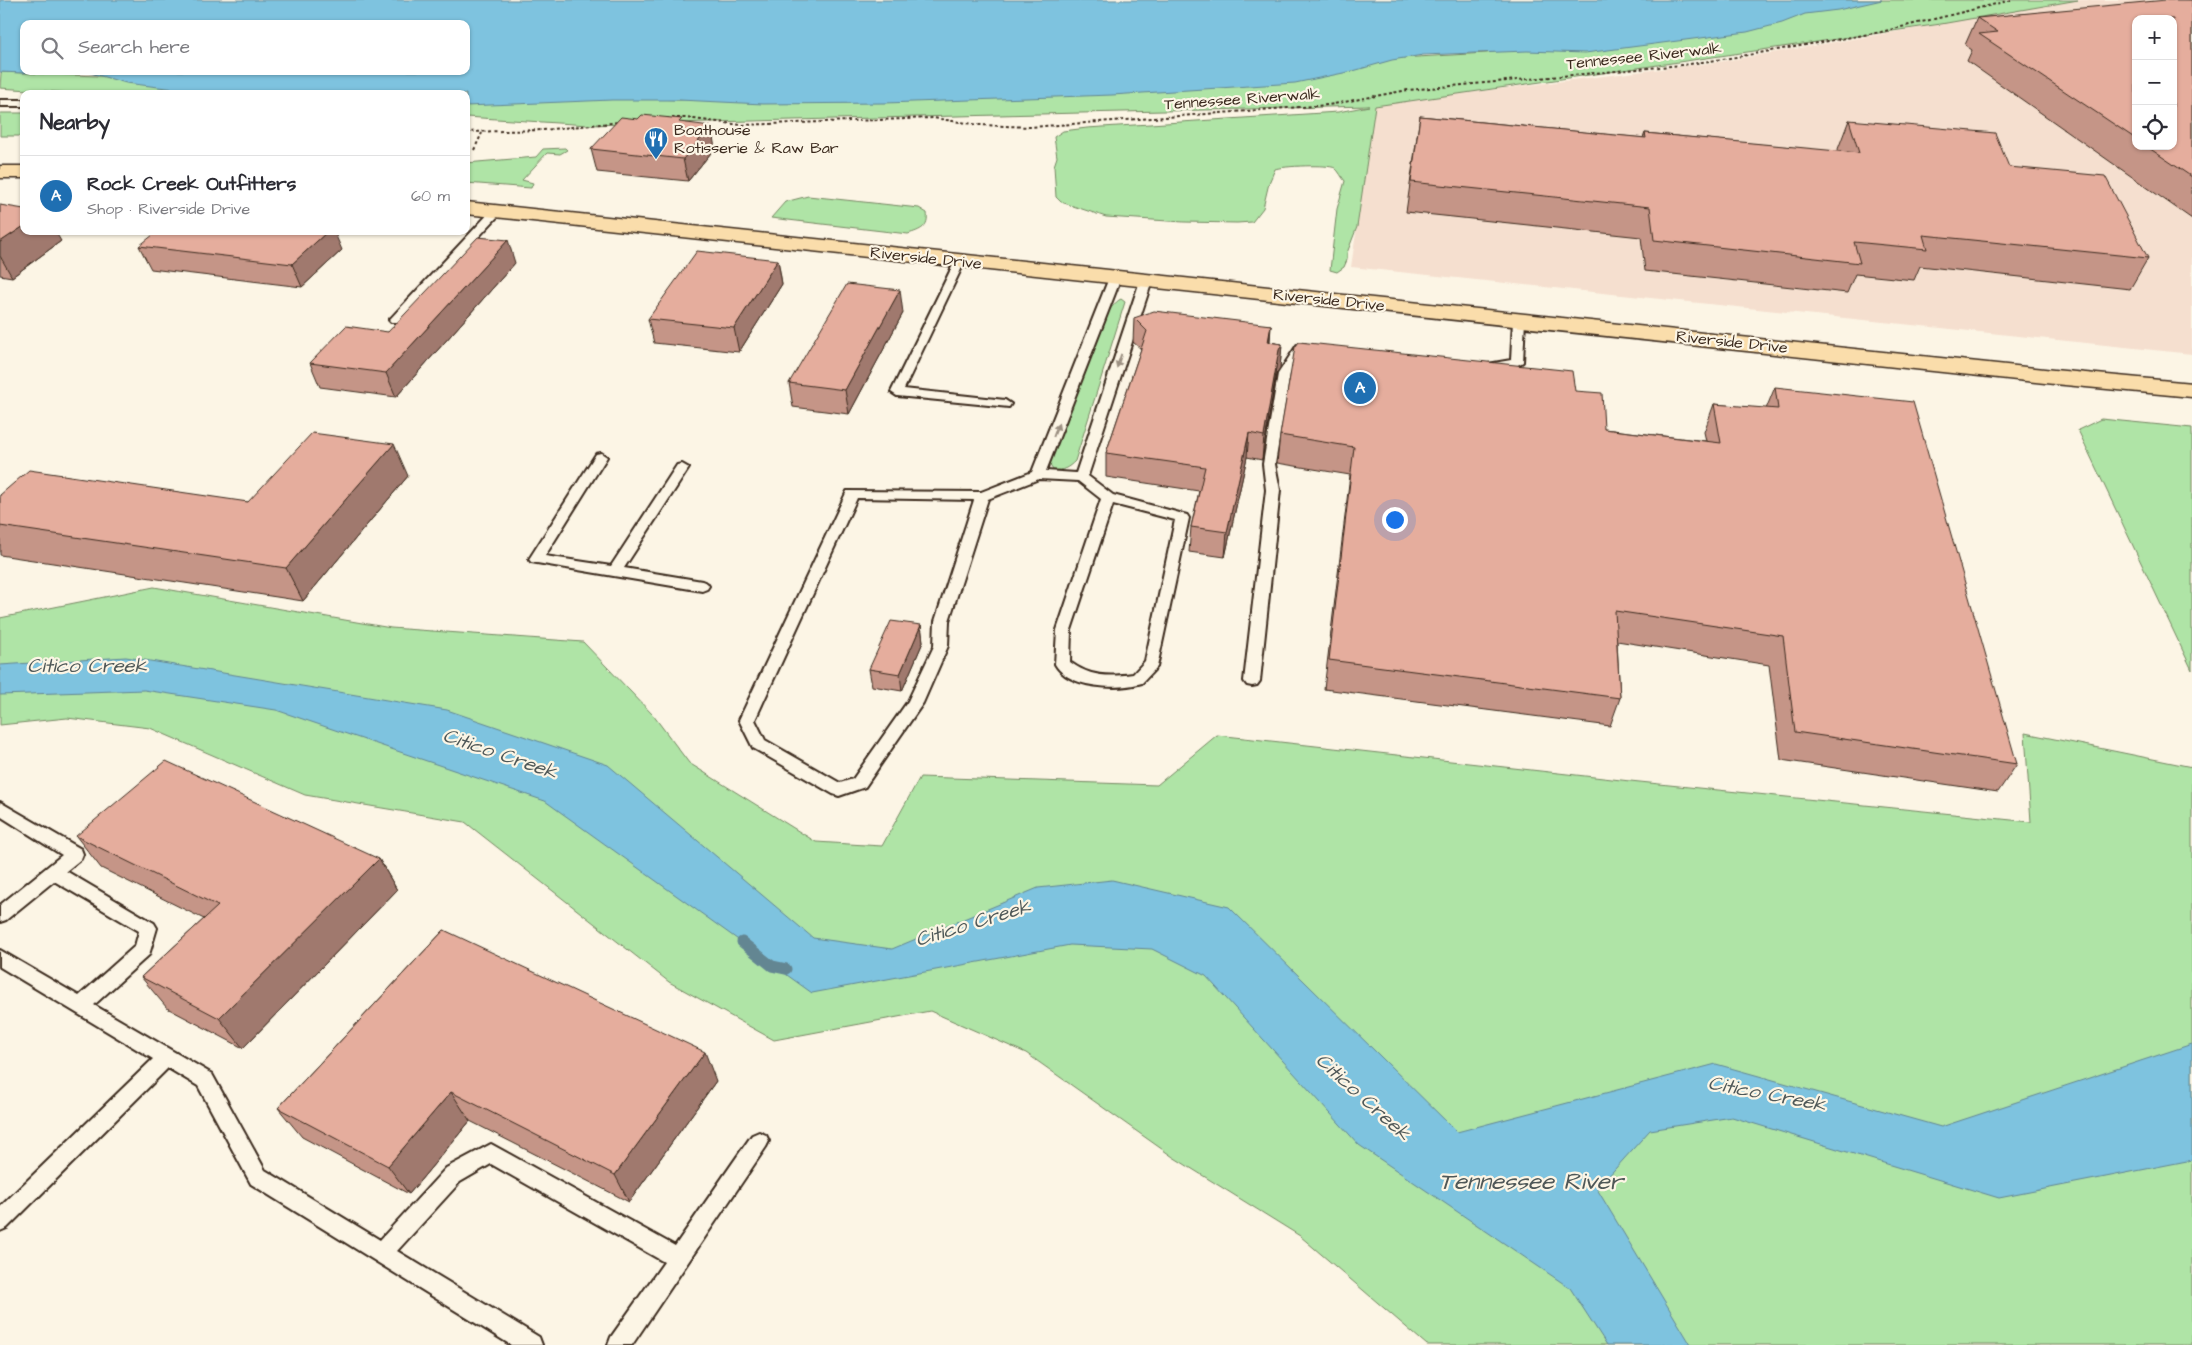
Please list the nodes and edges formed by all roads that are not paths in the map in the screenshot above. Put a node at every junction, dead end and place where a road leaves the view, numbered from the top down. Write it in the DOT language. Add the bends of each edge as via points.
graph roads {
  1 [pos="0,103"];
  2 [pos="20,103"];
  3 [pos="0,172"];
  4 [pos="20,172"];
  5 [pos="470,209"];
  6 [pos="496,212"];
  7 [pos="960,261"];
  8 [pos="1115,278"];
  9 [pos="1146,281"];
  10 [pos="396,320"];
  11 [pos="1519,320"];
  12 [pos="1319,348"];
  13 [pos="1476,364"];
  14 [pos="2192,390"];
  15 [pos="1005,404"];
  16 [pos="601,457"];
  17 [pos="682,468"];
  18 [pos="1038,475"];
  19 [pos="1081,477"];
  20 [pos="982,496"];
  21 [pos="1108,498"];
  22 [pos="615,572"];
  23 [pos="702,586"];
  24 [pos="1252,681"];
  25 [pos="0,808"];
  26 [pos="53,872"];
  27 [pos="0,915"];
  28 [pos="0,958"];
  29 [pos="80,1006"];
  30 [pos="168,1058"];
  31 [pos="759,1142"];
  32 [pos="0,1221"];
  33 [pos="382,1253"];
  34 [pos="678,1259"];
  35 [pos="532,1345"];
  36 [pos="619,1345"];
  1 -- 2 [label="lane"];
  3 -- 4 [label="main road"];
  5 -- 6 [label="main road, Riverside Drive"];
  6 -- 7 [label="main road, Riverside Drive"];
  6 -- 10 [label="lane"];
  7 -- 8 [label="main road, Riverside Drive"];
  7 -- 15 [label="lane" via="897,392"];
  8 -- 9 [label="main road, Riverside Drive"];
  18 -- 8 [label="lane, one-way"];
  9 -- 11 [label="main road, Riverside Drive"];
  9 -- 19 [label="lane, one-way" via="1139,315"];
  11 -- 13 [label="lane" via="1517,362 1494,367"];
  11 -- 14 [label="main road, Riverside Drive"];
  12 -- 24 [label="lane" via="1301,348 1284,374 1269,464 1273,490"];
  16 -- 22 [label="lane" via="536,559"];
  17 -- 22 [label="lane"];
  18 -- 19 [label="lane"];
  18 -- 20 [label="lane"];
  19 -- 21 [label="lane"];
  20 -- 20 [label="lane" via="852,494 747,720 759,744 838,790 860,783 915,703 941,646 942,621"];
  21 -- 21 [label="lane" via="1182,518 1152,663 1138,679 1102,683 1076,676 1062,664 1064,630"];
  22 -- 23 [label="lane"];
  25 -- 26 [label="lane" via="75,854"];
  26 -- 27 [label="lane"];
  26 -- 29 [label="lane" via="148,928 143,950"];
  28 -- 29 [label="lane"];
  29 -- 30 [label="lane"];
  30 -- 32 [label="lane"];
  30 -- 33 [label="lane" via="205,1080 258,1177"];
  31 -- 34 [label="lane"];
  33 -- 34 [label="lane" via="452,1176 491,1153"];
  33 -- 35 [label="lane"];
  34 -- 36 [label="lane"];
}
